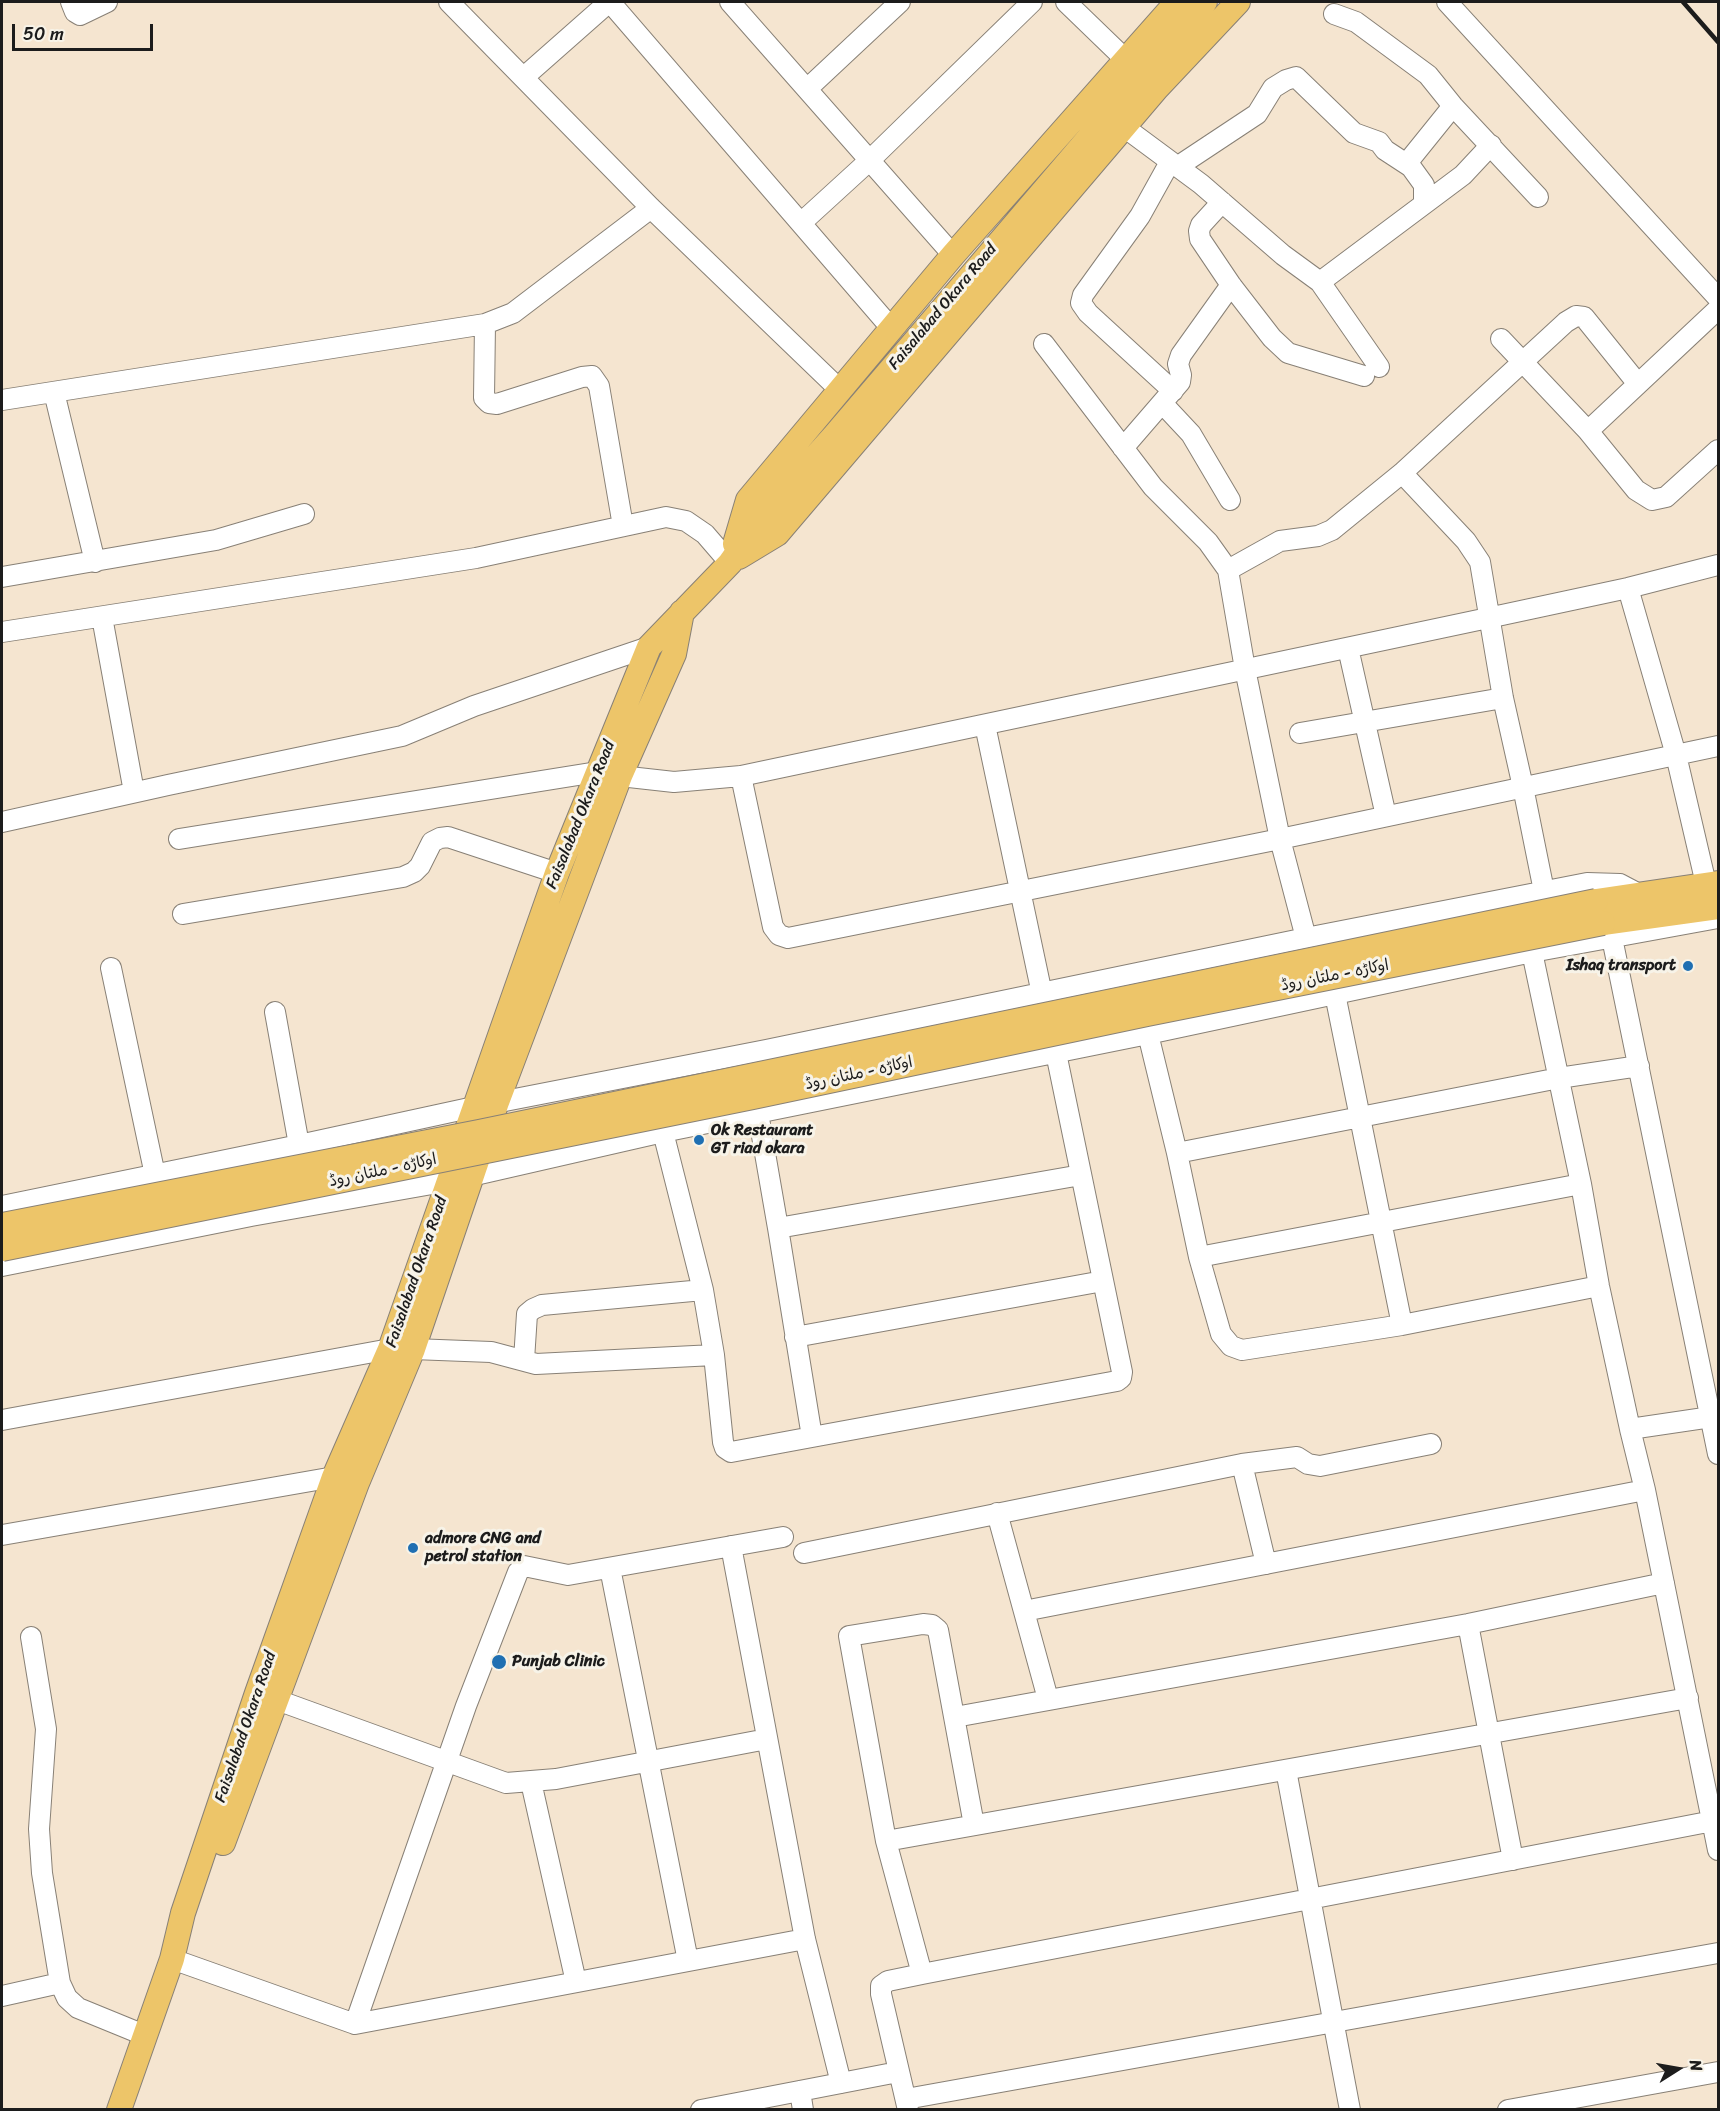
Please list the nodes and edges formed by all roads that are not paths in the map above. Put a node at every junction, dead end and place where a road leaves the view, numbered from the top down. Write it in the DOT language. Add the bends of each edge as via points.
graph roads {
  1 [pos="71,2"];
  2 [pos="107,2"];
  3 [pos="449,2"];
  4 [pos="609,2"];
  5 [pos="900,2"];
  6 [pos="1032,2"];
  7 [pos="1066,2"];
  8 [pos="1177,2"];
  9 [pos="1205,2"];
  10 [pos="1238,2"];
  11 [pos="1447,2"];
  12 [pos="741,5"];
  13 [pos="1334,14"];
  14 [pos="1126,60"];
  15 [pos="524,77"];
  16 [pos="807,89"];
  17 [pos="1453,106"];
  18 [pos="1124,127"];
  19 [pos="1491,145"];
  20 [pos="870,160"];
  21 [pos="1407,163"];
  22 [pos="1174,164"];
  23 [pos="1538,197"];
  24 [pos="1222,202"];
  25 [pos="1424,203"];
  26 [pos="651,208"];
  27 [pos="801,223"];
  28 [pos="953,255"];
  29 [pos="1320,282"];
  30 [pos="1231,285"];
  31 [pos="1719,298"];
  32 [pos="1719,309"];
  33 [pos="485,324"];
  34 [pos="892,329"];
  35 [pos="1502,339"];
  36 [pos="1044,344"];
  37 [pos="1523,362"];
  38 [pos="1638,384"];
  39 [pos="840,390"];
  40 [pos="54,392"];
  41 [pos="1168,397"];
  42 [pos="2,400"];
  43 [pos="1588,431"];
  44 [pos="1123,448"];
  45 [pos="1719,450"];
  46 [pos="1402,473"];
  47 [pos="1230,500"];
  48 [pos="304,514"];
  49 [pos="623,526"];
  50 [pos="95,562"];
  51 [pos="730,563"];
  52 [pos="1719,566"];
  53 [pos="1228,570"];
  54 [pos="2,578"];
  55 [pos="1628,588"];
  56 [pos="682,612"];
  57 [pos="102,616"];
  58 [pos="1488,618"];
  59 [pos="2,632"];
  60 [pos="649,647"];
  61 [pos="1348,648"];
  62 [pos="1245,669"];
  63 [pos="1503,698"];
  64 [pos="1364,722"];
  65 [pos="985,724"];
  66 [pos="1300,733"];
  67 [pos="1719,746"];
  68 [pos="1676,755"];
  69 [pos="608,774"];
  70 [pos="741,776"];
  71 [pos="1524,786"];
  72 [pos="134,792"];
  73 [pos="1386,816"];
  74 [pos="2,822"];
  75 [pos="179,839"];
  76 [pos="1280,839"];
  77 [pos="557,873"];
  78 [pos="1712,883"];
  79 [pos="1544,891"];
  80 [pos="1020,892"];
  81 [pos="1639,894"];
  82 [pos="1719,907"];
  83 [pos="183,915"];
  84 [pos="1719,918"];
  85 [pos="1603,921"];
  86 [pos="1306,938"];
  87 [pos="1532,952"];
  88 [pos="111,968"];
  89 [pos="1042,994"];
  90 [pos="1335,994"];
  91 [pos="275,1012"];
  92 [pos="1148,1034"];
  93 [pos="1056,1053"];
  94 [pos="1639,1066"];
  95 [pos="1558,1078"];
  96 [pos="497,1102"];
  97 [pos="474,1107"];
  98 [pos="758,1113"];
  99 [pos="1359,1117"];
  100 [pos="663,1132"];
  101 [pos="299,1146"];
  102 [pos="1177,1153"];
  103 [pos="155,1175"];
  104 [pos="1081,1175"];
  105 [pos="460,1179"];
  106 [pos="1581,1184"];
  107 [pos="2,1206"];
  108 [pos="1381,1222"];
  109 [pos="2,1225"];
  110 [pos="778,1228"];
  111 [pos="2,1249"];
  112 [pos="1199,1257"];
  113 [pos="2,1266"];
  114 [pos="1103,1281"];
  115 [pos="1599,1286"];
  116 [pos="703,1290"];
  117 [pos="1402,1325"];
  118 [pos="795,1337"];
  119 [pos="402,1349"];
  120 [pos="714,1355"];
  121 [pos="524,1360"];
  122 [pos="1715,1417"];
  123 [pos="2,1420"];
  124 [pos="1630,1429"];
  125 [pos="812,1437"];
  126 [pos="1431,1444"];
  127 [pos="1719,1454"];
  128 [pos="1242,1464"];
  129 [pos="334,1477"];
  130 [pos="1645,1490"];
  131 [pos="997,1513"];
  132 [pos="2,1535"];
  133 [pos="783,1538"];
  134 [pos="730,1546"];
  135 [pos="804,1553"];
  136 [pos="1266,1564"];
  137 [pos="610,1568"];
  138 [pos="1664,1583"];
  139 [pos="1024,1611"];
  140 [pos="1468,1624"];
  141 [pos="31,1637"];
  142 [pos="1688,1698"];
  143 [pos="1048,1699"];
  144 [pos="277,1700"];
  145 [pos="955,1717"];
  146 [pos="1488,1734"];
  147 [pos="767,1739"];
  148 [pos="649,1761"];
  149 [pos="446,1762"];
  150 [pos="1286,1770"];
  151 [pos="531,1782"];
  152 [pos="1716,1821"];
  153 [pos="974,1825"];
  154 [pos="886,1841"];
  155 [pos="1719,1851"];
  156 [pos="1513,1860"];
  157 [pos="1311,1899"];
  158 [pos="805,1939"];
  159 [pos="174,1952"];
  160 [pos="1719,1953"];
  161 [pos="688,1961"];
  162 [pos="922,1974"];
  163 [pos="576,1982"];
  164 [pos="60,1983"];
  165 [pos="2,1996"];
  166 [pos="1333,2023"];
  167 [pos="355,2024"];
  168 [pos="144,2035"];
  169 [pos="898,2072"];
  170 [pos="1719,2072"];
  171 [pos="841,2083"];
  172 [pos="802,2100"];
  173 [pos="907,2104"];
  174 [pos="119,2109"];
  175 [pos="701,2109"];
  176 [pos="1350,2109"];
  177 [pos="1508,2109"];
  1 -- 2 [label="street" via="80,15"];
  3 -- 15 [label="street"];
  4 -- 15 [label="street"];
  4 -- 27 [label="street"];
  5 -- 16 [label="street"];
  6 -- 20 [label="street"];
  7 -- 14 [label="street"];
  8 -- 14 [label="main road"];
  9 -- 51 [label="main road, Faisalabad Okara Road" via="766,512"];
  10 -- 18 [label="main road"];
  11 -- 31 [label="street"];
  12 -- 16 [label="street"];
  13 -- 17 [label="street" via="1356,22 1428,75"];
  14 -- 28 [label="main road"];
  15 -- 26 [label="street"];
  16 -- 20 [label="street"];
  17 -- 19 [label="street"];
  17 -- 21 [label="street"];
  18 -- 22 [label="street"];
  18 -- 51 [label="main road" via="777,534"];
  19 -- 23 [label="street"];
  19 -- 25 [label="street" via="1463,175"];
  20 -- 27 [label="street"];
  20 -- 28 [label="street"];
  21 -- 22 [label="street" via="1379,142 1354,133 1296,77 1273,88 1257,114"];
  21 -- 25 [label="street" via="1424,184"];
  22 -- 24 [label="street"];
  22 -- 41 [label="street" via="1083,295 1082,303"];
  24 -- 29 [label="street"];
  24 -- 30 [label="street" via="1199,231 1200,239"];
  25 -- 29 [label="street"];
  26 -- 33 [label="street" via="513,313"];
  26 -- 39 [label="street"];
  27 -- 34 [label="street"];
  28 -- 34 [label="main road"];
  29 -- 30 [label="street" via="1371,372 1288,353 1272,339"];
  30 -- 41 [label="street" via="1181,355 1180,382"];
  32 -- 38 [label="street"];
  33 -- 40 [label="street"];
  33 -- 49 [label="street" via="484,398 489,403 497,404 582,376 592,376 599,386"];
  34 -- 39 [label="main road"];
  35 -- 37 [label="street"];
  36 -- 44 [label="street"];
  37 -- 38 [label="street" via="1566,322 1576,316 1584,317"];
  37 -- 43 [label="street"];
  37 -- 46 [label="street"];
  38 -- 43 [label="street"];
  39 -- 51 [label="main road" via="748,500"];
  40 -- 42 [label="street"];
  40 -- 50 [label="street"];
  41 -- 44 [label="street"];
  41 -- 47 [label="street"];
  43 -- 45 [label="street" via="1636,490 1652,500 1666,497"];
  44 -- 53 [label="street"];
  46 -- 53 [label="street" via="1332,530 1280,541"];
  46 -- 58 [label="street" via="1466,541 1480,562"];
  48 -- 50 [label="street" via="216,540"];
  49 -- 51 [label="street" via="666,517 686,521 705,534"];
  49 -- 57 [label="street" via="476,558"];
  50 -- 54 [label="street"];
  51 -- 56 [label="main road, Faisalabad Okara Road"];
  52 -- 55 [label="street"];
  53 -- 62 [label="street"];
  55 -- 58 [label="street"];
  55 -- 68 [label="street"];
  56 -- 60 [label="main road, Faisalabad Okara Road"];
  56 -- 69 [label="main road, Faisalabad Okara Road" via="674,654"];
  57 -- 59 [label="street"];
  57 -- 72 [label="street"];
  58 -- 61 [label="street"];
  58 -- 63 [label="street"];
  60 -- 69 [label="main road, Faisalabad Okara Road"];
  60 -- 72 [label="street" via="474,706 402,736"];
  61 -- 62 [label="street"];
  61 -- 64 [label="street"];
  62 -- 65 [label="street"];
  62 -- 76 [label="street"];
  63 -- 64 [label="street"];
  63 -- 71 [label="street"];
  64 -- 66 [label="street"];
  64 -- 73 [label="street"];
  65 -- 70 [label="street"];
  65 -- 80 [label="street"];
  67 -- 68 [label="street"];
  68 -- 71 [label="street"];
  68 -- 78 [label="street"];
  69 -- 70 [label="street" via="674,782"];
  69 -- 75 [label="street"];
  69 -- 77 [label="main road, Faisalabad Okara Road"];
  69 -- 96 [label="main road, Faisalabad Okara Road"];
  70 -- 80 [label="street" via="773,927 779,935 788,938"];
  71 -- 73 [label="street"];
  71 -- 79 [label="street"];
  72 -- 74 [label="street"];
  73 -- 76 [label="street"];
  76 -- 80 [label="street"];
  76 -- 86 [label="street"];
  77 -- 83 [label="street" via="448,837 432,842 420,866 403,877"];
  77 -- 97 [label="main road, Faisalabad Okara Road"];
  78 -- 81 [label="main road, اوکاڑہ - ملتان روڈ"];
  79 -- 81 [label="street" via="1598,882 1620,884"];
  79 -- 86 [label="street"];
  80 -- 89 [label="street"];
  81 -- 85 [label="main road, اوکاڑہ - ملتان روڈ"];
  82 -- 85 [label="main road, اوکاڑہ - ملتان روڈ"];
  84 -- 85 [label="street"];
  85 -- 87 [label="street"];
  85 -- 94 [label="street"];
  85 -- 109 [label="main road, اوکاڑہ - ملتان روڈ, bridge"];
  85 -- 111 [label="main road, اوکاڑہ - ملتان روڈ, bridge"];
  86 -- 89 [label="street"];
  87 -- 90 [label="street"];
  87 -- 95 [label="street"];
  88 -- 103 [label="street"];
  89 -- 96 [label="street"];
  90 -- 92 [label="street"];
  90 -- 99 [label="street"];
  91 -- 101 [label="street"];
  92 -- 93 [label="street"];
  92 -- 102 [label="street"];
  93 -- 98 [label="street"];
  93 -- 104 [label="street"];
  94 -- 95 [label="street"];
  94 -- 122 [label="street"];
  95 -- 99 [label="street"];
  95 -- 106 [label="street"];
  96 -- 97 [label="street"];
  96 -- 105 [label="main road, Faisalabad Okara Road"];
  97 -- 101 [label="street"];
  97 -- 105 [label="main road, Faisalabad Okara Road"];
  98 -- 100 [label="street"];
  98 -- 110 [label="street"];
  99 -- 102 [label="street"];
  99 -- 108 [label="street"];
  100 -- 105 [label="street"];
  100 -- 116 [label="street"];
  101 -- 103 [label="street"];
  102 -- 112 [label="street"];
  103 -- 107 [label="street"];
  104 -- 110 [label="street"];
  104 -- 114 [label="street"];
  105 -- 113 [label="street"];
  105 -- 119 [label="main road, Faisalabad Okara Road"];
  106 -- 108 [label="street"];
  106 -- 115 [label="street"];
  108 -- 112 [label="street"];
  108 -- 117 [label="street"];
  110 -- 118 [label="street"];
  112 -- 117 [label="street" via="1221,1335 1231,1346 1242,1350"];
  114 -- 118 [label="street"];
  114 -- 125 [label="street" via="1122,1372 1117,1381"];
  115 -- 117 [label="street"];
  115 -- 124 [label="street"];
  116 -- 120 [label="street"];
  116 -- 121 [label="street" via="542,1305 527,1314"];
  118 -- 125 [label="street"];
  119 -- 121 [label="street" via="491,1352"];
  119 -- 123 [label="street"];
  119 -- 129 [label="main road, Faisalabad Okara Road"];
  119 -- 144 [label="main road, Faisalabad Okara Road"];
  120 -- 121 [label="street" via="536,1364"];
  120 -- 125 [label="street" via="724,1448 731,1452"];
  122 -- 124 [label="street"];
  122 -- 127 [label="street"];
  124 -- 130 [label="street"];
  126 -- 128 [label="street" via="1320,1466 1297,1457"];
  128 -- 131 [label="street"];
  128 -- 136 [label="street"];
  129 -- 132 [label="street"];
  129 -- 159 [label="main road, Faisalabad Okara Road" via="253,1704 183,1913"];
  130 -- 136 [label="street"];
  130 -- 138 [label="street"];
  131 -- 135 [label="street"];
  131 -- 139 [label="street"];
  133 -- 134 [label="street"];
  134 -- 137 [label="street"];
  134 -- 147 [label="street"];
  136 -- 139 [label="street"];
  137 -- 148 [label="street"];
  137 -- 149 [label="street" via="567,1575 524,1566 518,1572"];
  138 -- 140 [label="street"];
  138 -- 142 [label="street"];
  139 -- 143 [label="street"];
  140 -- 143 [label="street"];
  140 -- 146 [label="street"];
  141 -- 164 [label="street" via="46,1729 39,1829 42,1873"];
  142 -- 146 [label="street"];
  142 -- 152 [label="street"];
  143 -- 145 [label="street"];
  144 -- 149 [label="street"];
  144 -- 159 [label="main road, Faisalabad Okara Road" via="195,1916"];
  145 -- 153 [label="street"];
  145 -- 154 [label="street" via="938,1630 932,1625 849,1636"];
  146 -- 150 [label="street"];
  146 -- 156 [label="street"];
  147 -- 148 [label="street"];
  147 -- 158 [label="street"];
  148 -- 151 [label="street"];
  148 -- 161 [label="street"];
  149 -- 151 [label="street" via="506,1783"];
  149 -- 167 [label="street"];
  150 -- 153 [label="street"];
  150 -- 157 [label="street"];
  151 -- 163 [label="street"];
  152 -- 155 [label="street"];
  152 -- 156 [label="street"];
  153 -- 154 [label="street"];
  154 -- 162 [label="street"];
  156 -- 157 [label="street"];
  157 -- 162 [label="street"];
  157 -- 166 [label="street"];
  158 -- 161 [label="street"];
  158 -- 171 [label="street"];
  159 -- 167 [label="street"];
  159 -- 168 [label="main road, Faisalabad Okara Road"];
  160 -- 166 [label="street"];
  161 -- 163 [label="street"];
  162 -- 169 [label="street" via="881,1986"];
  163 -- 167 [label="street"];
  164 -- 165 [label="street"];
  164 -- 168 [label="street" via="67,1998 78,2008"];
  166 -- 173 [label="street"];
  166 -- 176 [label="street"];
  168 -- 174 [label="main road, Faisalabad Okara Road"];
  169 -- 171 [label="street"];
  169 -- 173 [label="street"];
  170 -- 177 [label="street"];
  171 -- 172 [label="street"];
  172 -- 175 [label="street"];
}
